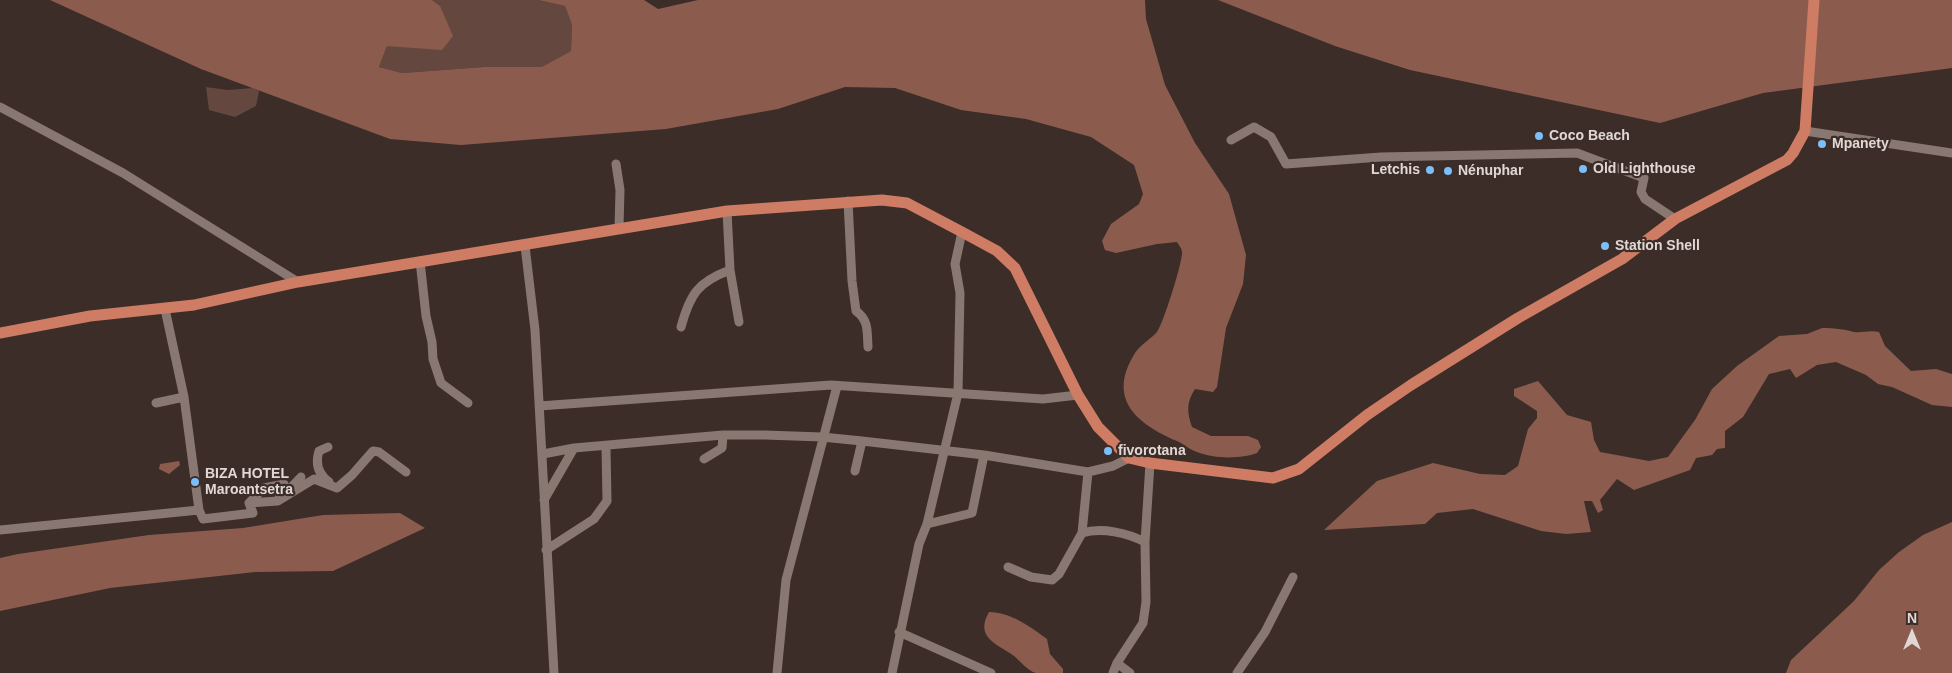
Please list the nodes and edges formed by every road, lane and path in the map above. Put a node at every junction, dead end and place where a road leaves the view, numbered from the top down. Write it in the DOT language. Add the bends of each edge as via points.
graph roads {
  1 [pos="1814,0"];
  2 [pos="0,107"];
  3 [pos="1805,131"];
  4 [pos="1231,140"];
  5 [pos="1952,153"];
  6 [pos="616,164"];
  7 [pos="848,201"];
  8 [pos="727,210"];
  9 [pos="1675,219"];
  10 [pos="619,228"];
  11 [pos="962,232"];
  12 [pos="525,246"];
  13 [pos="420,261"];
  14 [pos="730,270"];
  15 [pos="298,282"];
  16 [pos="165,309"];
  17 [pos="739,322"];
  18 [pos="681,326"];
  19 [pos="0,332"];
  20 [pos="868,347"];
  21 [pos="837,386"];
  22 [pos="958,392"];
  23 [pos="1078,395"];
  24 [pos="184,397"];
  25 [pos="156,403"];
  26 [pos="468,403"];
  27 [pos="539,406"];
  28 [pos="723,436"];
  29 [pos="822,436"];
  30 [pos="862,441"];
  31 [pos="606,446"];
  32 [pos="328,447"];
  33 [pos="574,448"];
  34 [pos="943,451"];
  35 [pos="543,454"];
  36 [pos="984,455"];
  37 [pos="1129,458"];
  38 [pos="704,459"];
  39 [pos="1150,463"];
  40 [pos="855,471"];
  41 [pos="406,472"];
  42 [pos="1088,472"];
  43 [pos="301,477"];
  44 [pos="337,488"];
  45 [pos="544,500"];
  46 [pos="278,501"];
  47 [pos="249,503"];
  48 [pos="199,510"];
  49 [pos="928,524"];
  50 [pos="0,530"];
  51 [pos="1082,533"];
  52 [pos="1145,542"];
  53 [pos="546,550"];
  54 [pos="1008,567"];
  55 [pos="1293,577"];
  56 [pos="552,630"];
  57 [pos="898,632"];
  58 [pos="1117,663"];
  59 [pos="548,673"];
  60 [pos="554,673"];
  61 [pos="778,673"];
  62 [pos="892,673"];
  63 [pos="991,673"];
  64 [pos="1113,673"];
  65 [pos="1130,673"];
  66 [pos="1237,673"];
  1 -- 3 [label="main road"];
  2 -- 15 [label="street" via="122,173"];
  3 -- 5 [label="street"];
  3 -- 9 [label="main road" via="1787,160"];
  4 -- 9 [label="street" via="1254,127 1271,137 1286,164 1380,157 1577,153 1644,178 1641,192 1645,199"];
  6 -- 10 [label="street" via="620,190"];
  7 -- 8 [label="main road"];
  7 -- 11 [label="main road" via="907,203"];
  7 -- 20 [label="street" via="852,281 856,310 864,316 867,325"];
  8 -- 10 [label="main road"];
  8 -- 14 [label="street"];
  9 -- 39 [label="main road" via="1622,259 1518,318 1411,385 1299,469 1273,478"];
  10 -- 12 [label="main road"];
  11 -- 22 [label="street" via="954,264 960,293"];
  11 -- 23 [label="main road" via="997,251 1015,268"];
  12 -- 13 [label="main road"];
  12 -- 27 [label="street"];
  13 -- 15 [label="main road"];
  13 -- 26 [label="street" via="426,316 438,375 441,383"];
  14 -- 17 [label="street"];
  14 -- 18 [label="street" via="694,291"];
  15 -- 16 [label="main road"];
  16 -- 19 [label="main road" via="90,316"];
  16 -- 24 [label="street"];
  21 -- 22 [label="street"];
  21 -- 27 [label="street"];
  21 -- 29 [label="street"];
  22 -- 23 [label="street" via="1043,398"];
  22 -- 34 [label="street"];
  23 -- 37 [label="main road" via="1098,427"];
  24 -- 25 [label="street"];
  24 -- 48 [label="street"];
  27 -- 35 [label="street"];
  28 -- 29 [label="street"];
  28 -- 31 [label="street"];
  28 -- 38 [label="street" via="722,448"];
  29 -- 30 [label="street"];
  29 -- 61 [label="street" via="786,580"];
  30 -- 34 [label="street"];
  30 -- 40 [label="street"];
  31 -- 33 [label="street"];
  31 -- 53 [label="street" via="607,501 594,519"];
  32 -- 44 [label="street" via="319,451 316,460 321,476"];
  33 -- 35 [label="street"];
  33 -- 45 [label="street"];
  34 -- 36 [label="street"];
  34 -- 49 [label="street"];
  35 -- 45 [label="street"];
  36 -- 42 [label="street"];
  36 -- 49 [label="street" via="972,513"];
  37 -- 39 [label="main road"];
  37 -- 42 [label="street"];
  39 -- 52 [label="street"];
  41 -- 44 [label="street" via="374,451"];
  42 -- 51 [label="street"];
  43 -- 46 [label="street"];
  44 -- 46 [label="street" via="314,480"];
  45 -- 53 [label="street"];
  46 -- 47 [label="street"];
  46 -- 47 [label="street" via="284,484 264,488"];
  47 -- 48 [label="street" via="253,512 214,519 203,519"];
  48 -- 50 [label="street"];
  49 -- 57 [label="street" via="919,544"];
  51 -- 52 [label="street" via="1120,533"];
  51 -- 54 [label="street" via="1059,574 1052,580 1031,577"];
  52 -- 58 [label="street" via="1143,623"];
  53 -- 56 [label="street"];
  55 -- 66 [label="street" via="1265,632"];
  56 -- 59 [label="street"];
  56 -- 60 [label="street"];
  57 -- 62 [label="street"];
  57 -- 63 [label="street"];
  58 -- 64 [label="street"];
  58 -- 65 [label="street"];
}
